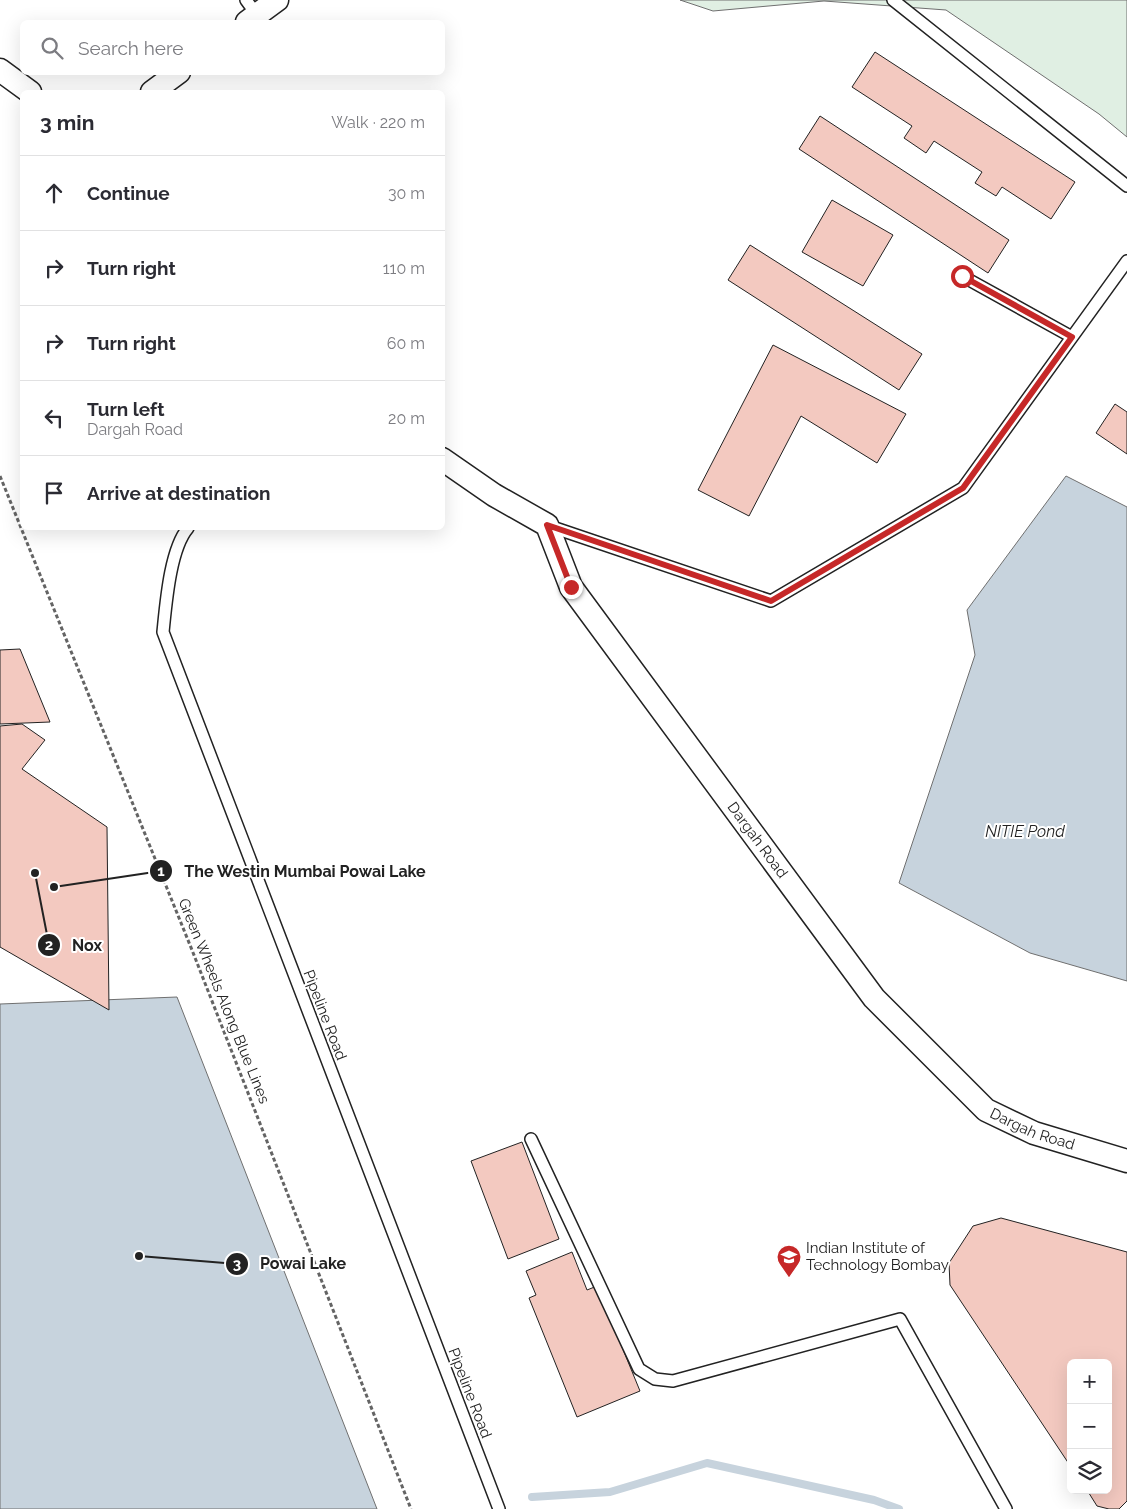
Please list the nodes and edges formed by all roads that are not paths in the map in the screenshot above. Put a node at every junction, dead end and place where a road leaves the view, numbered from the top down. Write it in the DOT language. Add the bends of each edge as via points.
graph roads {
  1 [pos="277,0"];
  2 [pos="894,0"];
  3 [pos="250,12"];
  4 [pos="0,70"];
  5 [pos="175,75"];
  6 [pos="27,90"];
  7 [pos="155,90"];
  8 [pos="1127,186"];
  9 [pos="1127,261"];
  10 [pos="962,276"];
  11 [pos="1072,337"];
  12 [pos="445,461"];
  13 [pos="547,525"];
  14 [pos="186,530"];
  15 [pos="531,1139"];
  16 [pos="1127,1161"];
  17 [pos="499,1509"];
  18 [pos="1006,1509"];
  1 -- 3 [label="street"];
  2 -- 8 [label="lane"];
  4 -- 6 [label="street"];
  5 -- 7 [label="street"];
  9 -- 11 [label="lane"];
  10 -- 11 [label="lane"];
  11 -- 13 [label="lane" via="963,488 771,601"];
  12 -- 13 [label="street" via="494,495"];
  13 -- 16 [label="street, Dargah Road" via="571,587 874,998 986,1110 1034,1133"];
  14 -- 17 [label="lane, Pipeline Road" via="168,583 163,632"];
  15 -- 18 [label="lane" via="639,1369 655,1379 673,1381 900,1319"];
}
